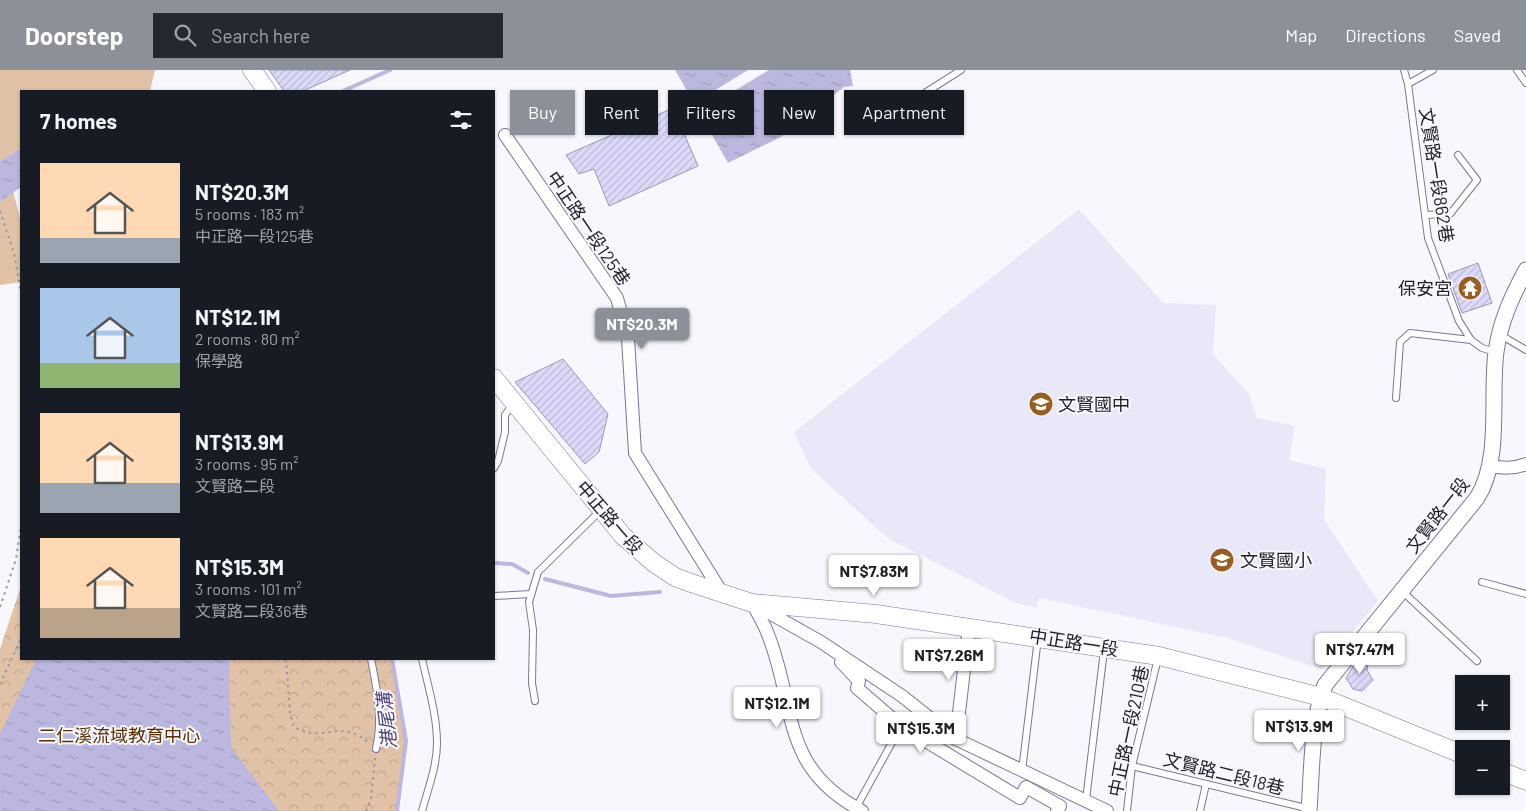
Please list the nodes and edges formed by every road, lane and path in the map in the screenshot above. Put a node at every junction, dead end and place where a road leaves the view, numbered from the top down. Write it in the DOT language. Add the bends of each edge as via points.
graph roads {
  1 [pos="252,70"];
  2 [pos="962,70"];
  3 [pos="1404,70"];
  4 [pos="1433,70"];
  5 [pos="1517,70"];
  6 [pos="1526,83"];
  7 [pos="1408,84"];
  8 [pos="266,90"];
  9 [pos="930,90"];
  10 [pos="505,135"];
  11 [pos="1458,155"];
  12 [pos="0,211"];
  13 [pos="1425,215"];
  14 [pos="1526,270"];
  15 [pos="20,287"];
  16 [pos="1499,334"];
  17 [pos="1471,340"];
  18 [pos="1526,350"];
  19 [pos="1496,352"];
  20 [pos="495,379"];
  21 [pos="1396,398"];
  22 [pos="514,403"];
  23 [pos="1526,464"];
  24 [pos="495,466"];
  25 [pos="1489,466"];
  26 [pos="602,509"];
  27 [pos="20,533"];
  28 [pos="1482,582"];
  29 [pos="1402,590"];
  30 [pos="722,593"];
  31 [pos="531,594"];
  32 [pos="1526,594"];
  33 [pos="495,596"];
  34 [pos="752,603"];
  35 [pos="0,607"];
  36 [pos="969,626"];
  37 [pos="1038,637"];
  38 [pos="20,641"];
  39 [pos="821,642"];
  40 [pos="1105,646"];
  41 [pos="1159,656"];
  42 [pos="286,660"];
  43 [pos="371,660"];
  44 [pos="422,660"];
  45 [pos="1477,661"];
  46 [pos="0,684"];
  47 [pos="1321,697"];
  48 [pos="535,701"];
  49 [pos="901,726"];
  50 [pos="956,739"];
  51 [pos="376,748"];
  52 [pos="1455,751"];
  53 [pos="1132,766"];
  54 [pos="1022,771"];
  55 [pos="1510,775"];
  56 [pos="1526,781"];
  57 [pos="1206,784"];
  58 [pos="1086,800"];
  59 [pos="1059,808"];
  60 [pos="858,810"];
  61 [pos="1310,810"];
  62 [pos="366,811"];
  63 [pos="422,811"];
  64 [pos="1107,811"];
  65 [pos="1127,811"];
  66 [pos="1200,811"];
  1 -- 8 [label="main road"];
  2 -- 9 [label="lane"];
  3 -- 7 [label="lane, 文賢路一段862巷"];
  4 -- 7 [label="lane"];
  5 -- 6 [label="lane"];
  7 -- 13 [label="lane, 文賢路一段862巷"];
  10 -- 30 [label="street, 中正路一段125巷" via="617,298 628,338 635,453"];
  11 -- 13 [label="lane" via="1477,180 1450,214"];
  12 -- 15 [label="path" via="14,253"];
  13 -- 17 [label="lane, 文賢路一段862巷" via="1428,238 1459,321"];
  14 -- 16 [label="street, 文賢路一段" via="1510,300"];
  16 -- 18 [label="lane"];
  16 -- 19 [label="street, 文賢路一段"];
  17 -- 19 [label="lane"];
  17 -- 21 [label="lane" via="1410,333 1400,342"];
  19 -- 25 [label="street, 文賢路一段"];
  20 -- 22 [label="main road, 中正路一段"];
  22 -- 24 [label="lane" via="505,415 505,432"];
  22 -- 26 [label="main road, 中正路一段"];
  23 -- 25 [label="street" via="1517,468"];
  25 -- 29 [label="street, 文賢路一段" via="1477,498"];
  26 -- 30 [label="main road, 中正路一段" via="623,536 654,563 675,577"];
  26 -- 31 [label="lane" via="538,572"];
  27 -- 35 [label="path" via="16,559"];
  28 -- 32 [label="lane"];
  29 -- 45 [label="lane"];
  29 -- 47 [label="street, 文賢路一段" via="1325,685"];
  30 -- 34 [label="main road, 中正路一段"];
  31 -- 33 [label="lane"];
  31 -- 48 [label="lane"];
  34 -- 36 [label="main road, 中正路一段"];
  34 -- 39 [label="street"];
  34 -- 60 [label="street" via="769,636 790,725 806,762 821,781"];
  36 -- 37 [label="main road, 中正路一段"];
  36 -- 50 [label="street"];
  37 -- 40 [label="main road, 中正路一段"];
  37 -- 54 [label="lane"];
  38 -- 46 [label="path"];
  39 -- 49 [label="street" via="859,680 857,688"];
  39 -- 50 [label="street" via="902,696"];
  40 -- 41 [label="main road, 中正路一段"];
  40 -- 58 [label="lane"];
  41 -- 47 [label="main road, 中正路一段"];
  41 -- 53 [label="lane, 中正路一段210巷"];
  42 -- 51 [label="path" via="290,714 294,726 307,733 345,729"];
  43 -- 51 [label="lane" via="378,700"];
  44 -- 63 [label="lane" via="437,743 435,766"];
  47 -- 52 [label="main road, 中正路一段"];
  47 -- 61 [label="street"];
  49 -- 59 [label="street" via="1020,798 1026,787"];
  49 -- 60 [label="lane"];
  50 -- 54 [label="street"];
  51 -- 62 [label="path" via="371,800"];
  53 -- 57 [label="lane, 文賢路二段18巷"];
  53 -- 65 [label="lane, 中正路一段210巷"];
  54 -- 58 [label="street"];
  55 -- 56 [label="main road"];
  57 -- 61 [label="lane, 文賢路二段18巷"];
  57 -- 66 [label="lane"];
  58 -- 64 [label="street"];
}
